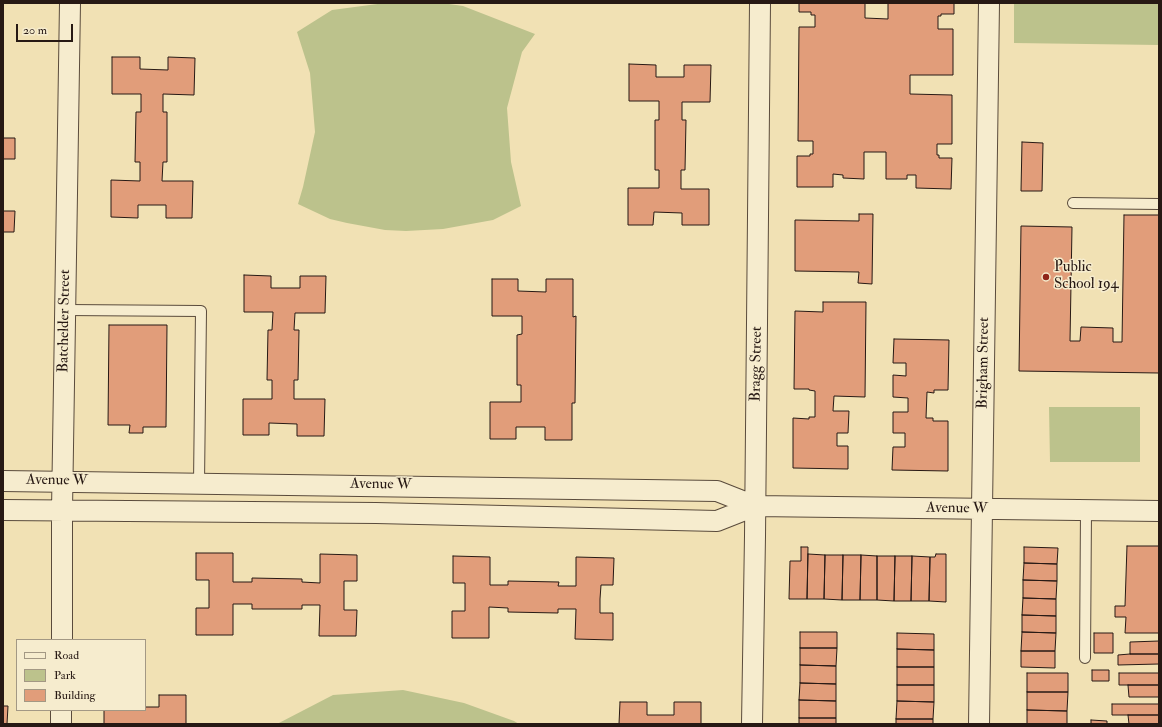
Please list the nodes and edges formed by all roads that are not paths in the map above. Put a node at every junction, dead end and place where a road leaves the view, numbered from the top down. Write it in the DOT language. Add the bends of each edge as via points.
graph roads {
  1 [pos="70,3"];
  2 [pos="760,3"];
  3 [pos="989,3"];
  4 [pos="1073,203"];
  5 [pos="1159,204"];
  6 [pos="66,310"];
  7 [pos="3,481"];
  8 [pos="63,482"];
  9 [pos="199,483"];
  10 [pos="755,506"];
  11 [pos="982,509"];
  12 [pos="3,510"];
  13 [pos="62,510"];
  14 [pos="1086,510"];
  15 [pos="1159,511"];
  16 [pos="62,639"];
  17 [pos="1084,658"];
  18 [pos="61,711"];
  19 [pos="61,724"];
  20 [pos="752,724"];
  21 [pos="979,724"];
  1 -- 6 [label="street, Batchelder Street"];
  2 -- 10 [label="street, Bragg Street"];
  3 -- 11 [label="street, Brigham Street"];
  4 -- 5 [label="lane"];
  6 -- 8 [label="street, Batchelder Street"];
  6 -- 9 [label="lane" via="201,311"];
  7 -- 8 [label="street, Avenue W"];
  8 -- 9 [label="street, Avenue W"];
  8 -- 13 [label="street, Batchelder Street"];
  9 -- 10 [label="street, Avenue W" via="717,491"];
  10 -- 11 [label="street, Avenue W"];
  10 -- 13 [label="street, Avenue W" via="717,521 376,513"];
  10 -- 20 [label="street, Bragg Street"];
  11 -- 14 [label="street, Avenue W"];
  11 -- 21 [label="street, Brigham Street"];
  12 -- 13 [label="street, Avenue W"];
  13 -- 16 [label="street, Batchelder Street"];
  14 -- 15 [label="street, Avenue W"];
  14 -- 17 [label="lane"];
  18 -- 19 [label="street"];
}
